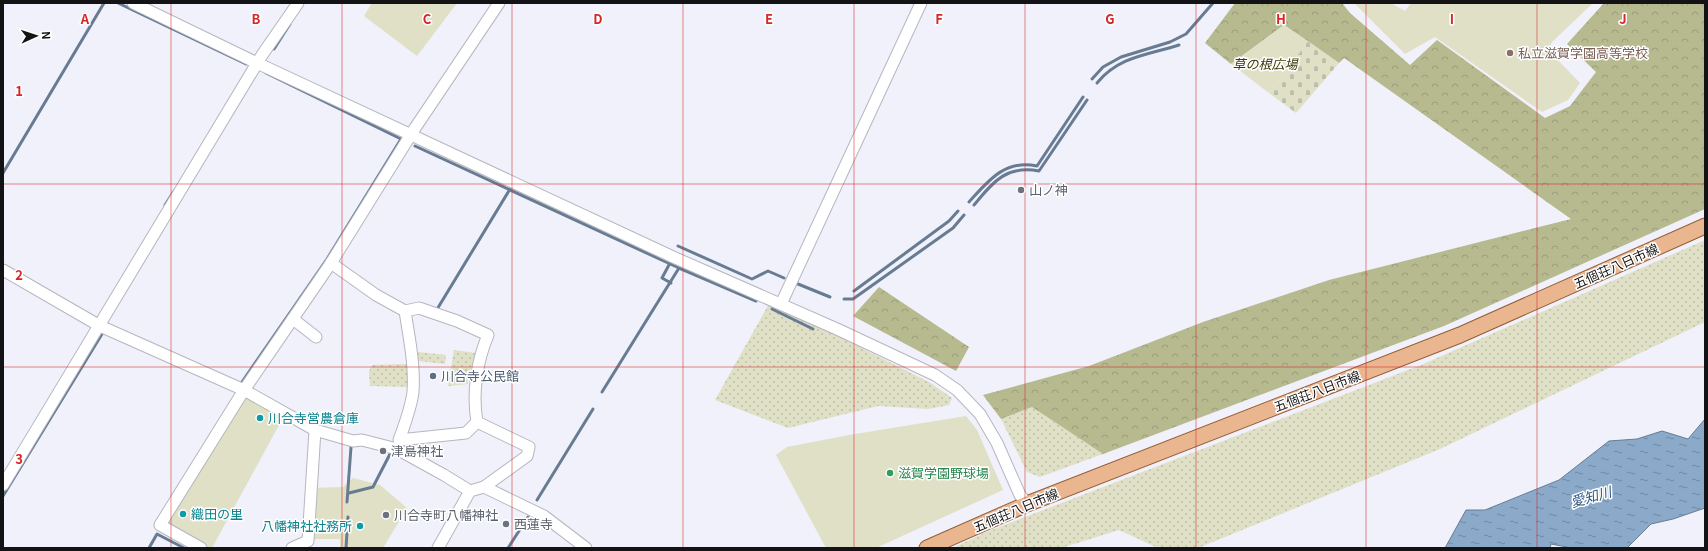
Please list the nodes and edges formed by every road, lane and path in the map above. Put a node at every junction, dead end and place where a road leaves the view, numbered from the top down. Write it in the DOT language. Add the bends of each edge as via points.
graph roads {
  1 [pos="298,3"];
  2 [pos="499,3"];
  3 [pos="921,3"];
  4 [pos="136,4"];
  5 [pos="257,63"];
  6 [pos="411,135"];
  7 [pos="1705,226"];
  8 [pos="331,264"];
  9 [pos="3,270"];
  10 [pos="781,304"];
  11 [pos="405,311"];
  12 [pos="293,319"];
  13 [pos="100,326"];
  14 [pos="316,337"];
  15 [pos="244,390"];
  16 [pos="477,422"];
  17 [pos="315,430"];
  18 [pos="398,444"];
  19 [pos="3,485"];
  20 [pos="484,487"];
  21 [pos="470,491"];
  22 [pos="1027,504"];
  23 [pos="201,548"];
  24 [pos="292,548"];
  25 [pos="438,548"];
  26 [pos="586,548"];
  27 [pos="927,548"];
  1 -- 5 [label="street"];
  2 -- 6 [label="street"];
  3 -- 10 [label="street"];
  4 -- 5 [label="street"];
  5 -- 6 [label="street"];
  5 -- 13 [label="street"];
  6 -- 8 [label="street"];
  6 -- 10 [label="street" via="673,257"];
  7 -- 22 [label="main road, 五個荘八日市線" via="1460,335"];
  8 -- 11 [label="street"];
  8 -- 12 [label="street"];
  9 -- 13 [label="street"];
  10 -- 22 [label="street" via="935,375 957,390 980,414 994,437 1020,495"];
  11 -- 16 [label="street" via="419,308 488,334 476,379"];
  11 -- 18 [label="street" via="413,363 413,392"];
  12 -- 14 [label="street"];
  12 -- 15 [label="street"];
  13 -- 15 [label="street"];
  13 -- 19 [label="street"];
  15 -- 17 [label="street"];
  15 -- 23 [label="street" via="160,525"];
  16 -- 18 [label="street" via="466,433"];
  16 -- 20 [label="street" via="529,447 527,456"];
  17 -- 18 [label="street" via="354,441"];
  17 -- 24 [label="street" via="308,541"];
  18 -- 21 [label="street"];
  20 -- 21 [label="street"];
  20 -- 26 [label="street" via="544,516"];
  21 -- 25 [label="street"];
  22 -- 27 [label="main road, 五個荘八日市線"];
}
